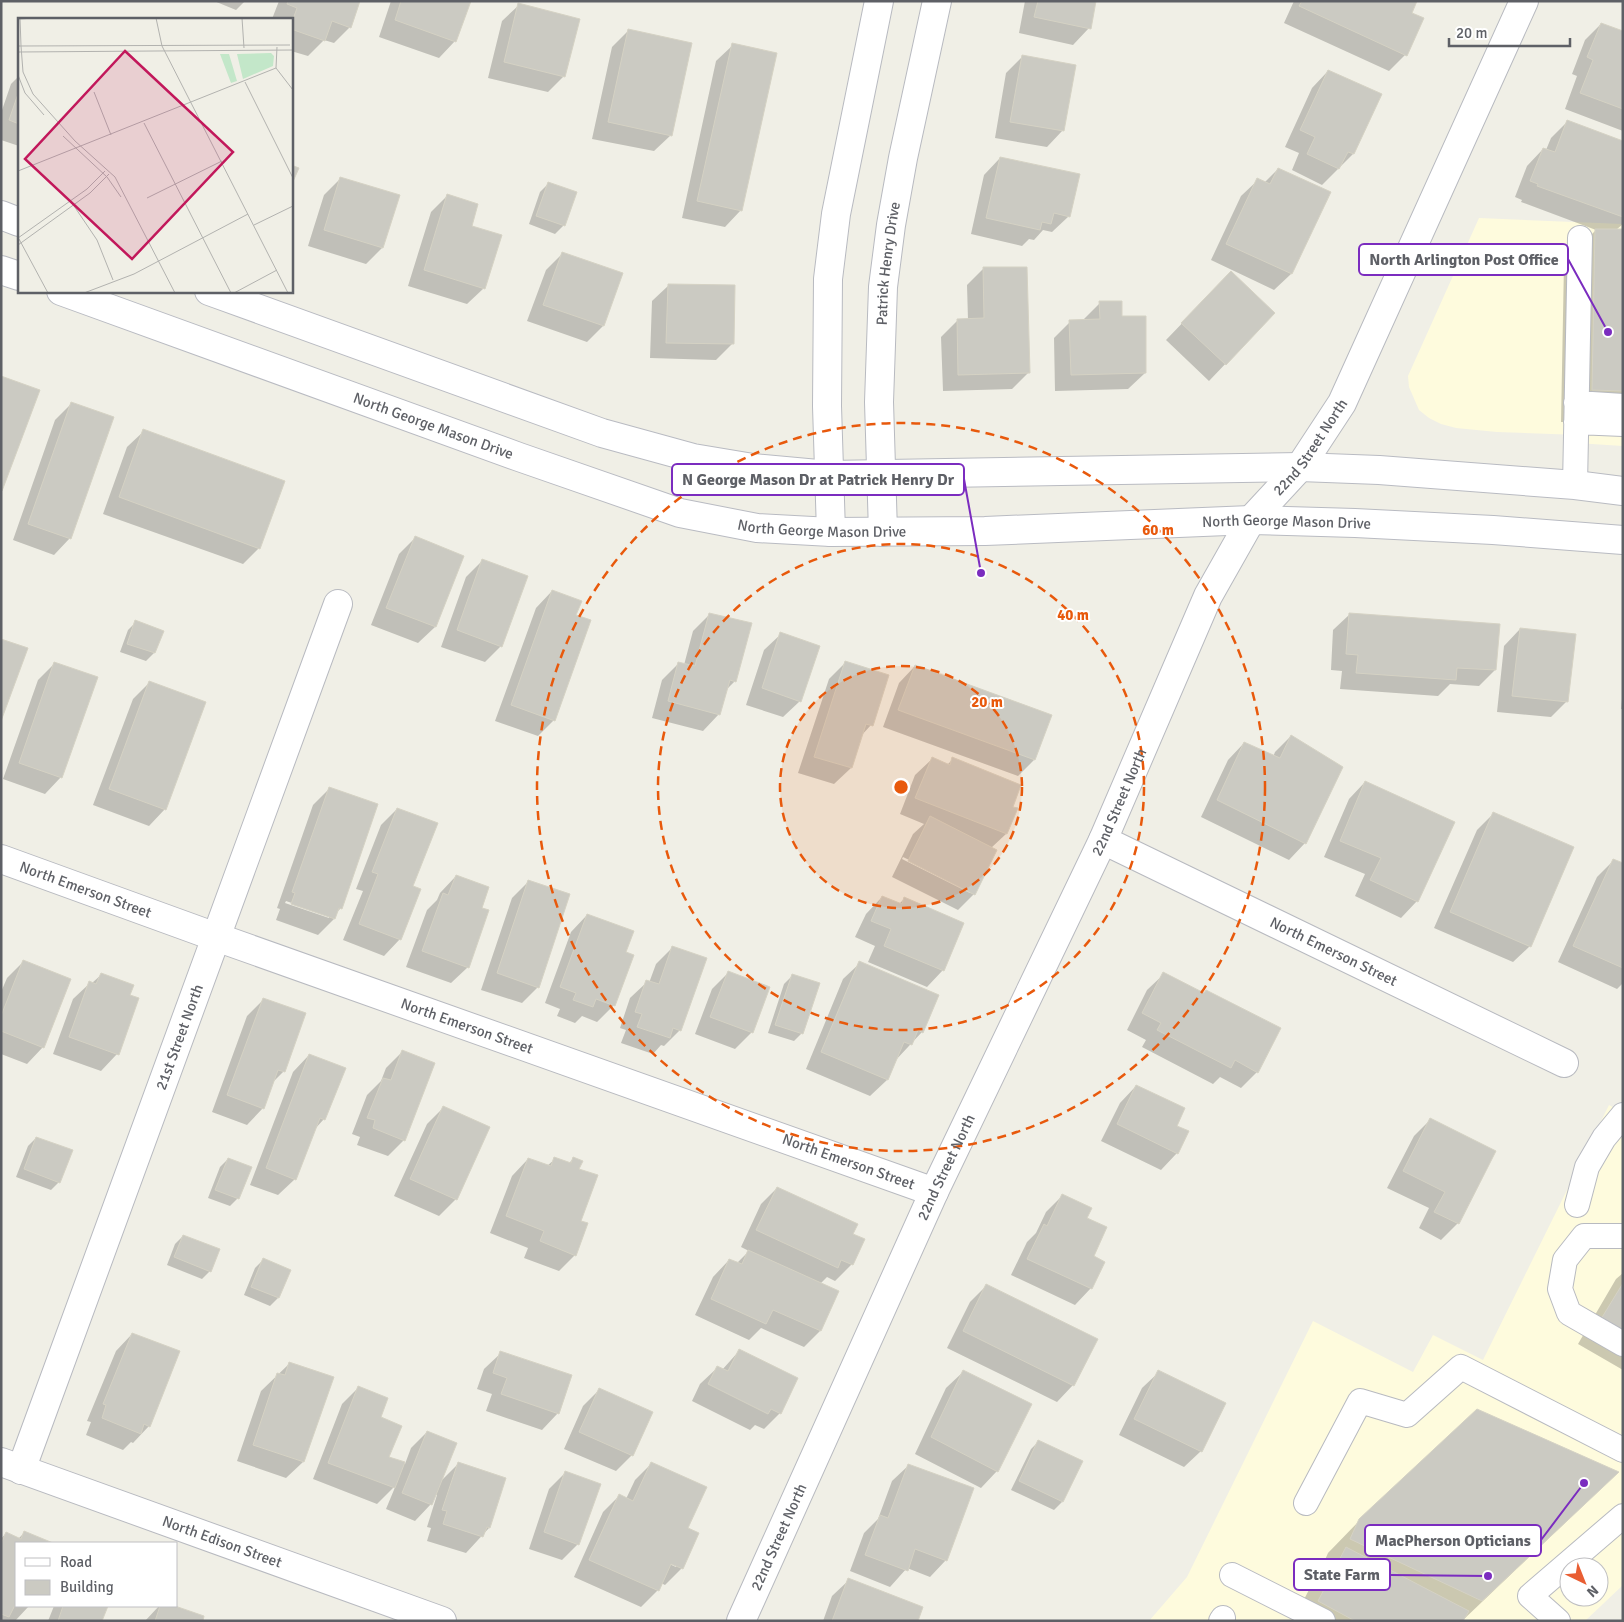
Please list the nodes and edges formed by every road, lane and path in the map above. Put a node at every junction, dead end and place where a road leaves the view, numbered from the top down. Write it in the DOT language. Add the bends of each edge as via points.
graph roads {
  1 [pos="879,1"];
  2 [pos="1524,1"];
  3 [pos="932,2"];
  4 [pos="1,216"];
  5 [pos="18,222"];
  6 [pos="1580,238"];
  7 [pos="1,270"];
  8 [pos="18,276"];
  9 [pos="64,292"];
  10 [pos="212,292"];
  11 [pos="1623,406"];
  12 [pos="1576,413"];
  13 [pos="1623,424"];
  14 [pos="1300,467"];
  15 [pos="881,474"];
  16 [pos="829,475"];
  17 [pos="1575,485"];
  18 [pos="1623,491"];
  19 [pos="1251,520"];
  20 [pos="831,532"];
  21 [pos="883,532"];
  22 [pos="1623,540"];
  23 [pos="338,604"];
  24 [pos="1103,840"];
  25 [pos="1,859"];
  26 [pos="216,937"];
  27 [pos="1564,1063"];
  28 [pos="1623,1115"];
  29 [pos="934,1192"];
  30 [pos="1577,1205"];
  31 [pos="1623,1236"];
  32 [pos="1623,1344"];
  33 [pos="1623,1450"];
  34 [pos="11,1466"];
  35 [pos="1306,1503"];
  36 [pos="1623,1516"];
  37 [pos="1232,1575"];
  38 [pos="442,1621"];
  39 [pos="741,1621"];
  40 [pos="1323,1621"];
  41 [pos="1558,1621"];
  1 -- 16 [label="street" via="836,214 828,279"];
  2 -- 14 [label="street, 22nd Street North" via="1342,403"];
  3 -- 15 [label="street, Patrick Henry Drive" via="891,225 883,288 879,402"];
  4 -- 5 [label="street"];
  6 -- 12 [label="lane"];
  7 -- 8 [label="street"];
  9 -- 20 [label="street, North George Mason Drive" via="519,458 680,513 758,528"];
  10 -- 16 [label="street" via="602,433 693,458"];
  11 -- 12 [label="lane"];
  12 -- 13 [label="lane"];
  12 -- 17 [label="lane"];
  14 -- 15 [label="street"];
  14 -- 17 [label="street"];
  14 -- 19 [label="street, 22nd Street North"];
  15 -- 16 [label="street"];
  15 -- 21 [label="street, Patrick Henry Drive"];
  16 -- 20 [label="street"];
  17 -- 18 [label="street"];
  19 -- 21 [label="street, North George Mason Drive"];
  19 -- 22 [label="street, North George Mason Drive" via="1493,530"];
  19 -- 24 [label="street, 22nd Street North" via="1208,596"];
  20 -- 21 [label="street, North George Mason Drive"];
  23 -- 26 [label="street, 21st Street North"];
  24 -- 27 [label="street, North Emerson Street"];
  24 -- 29 [label="street, 22nd Street North"];
  25 -- 26 [label="street, North Emerson Street"];
  26 -- 29 [label="street, North Emerson Street"];
  26 -- 34 [label="street, 21st Street North"];
  28 -- 30 [label="lane" via="1604,1138 1587,1167"];
  29 -- 39 [label="street, 22nd Street North"];
  31 -- 32 [label="lane" via="1584,1236 1565,1260 1560,1289 1569,1313"];
  33 -- 35 [label="lane" via="1461,1367 1407,1415 1360,1402"];
  34 -- 38 [label="street, North Edison Street"];
  36 -- 41 [label="lane" via="1530,1596"];
  37 -- 40 [label="lane"];
}
